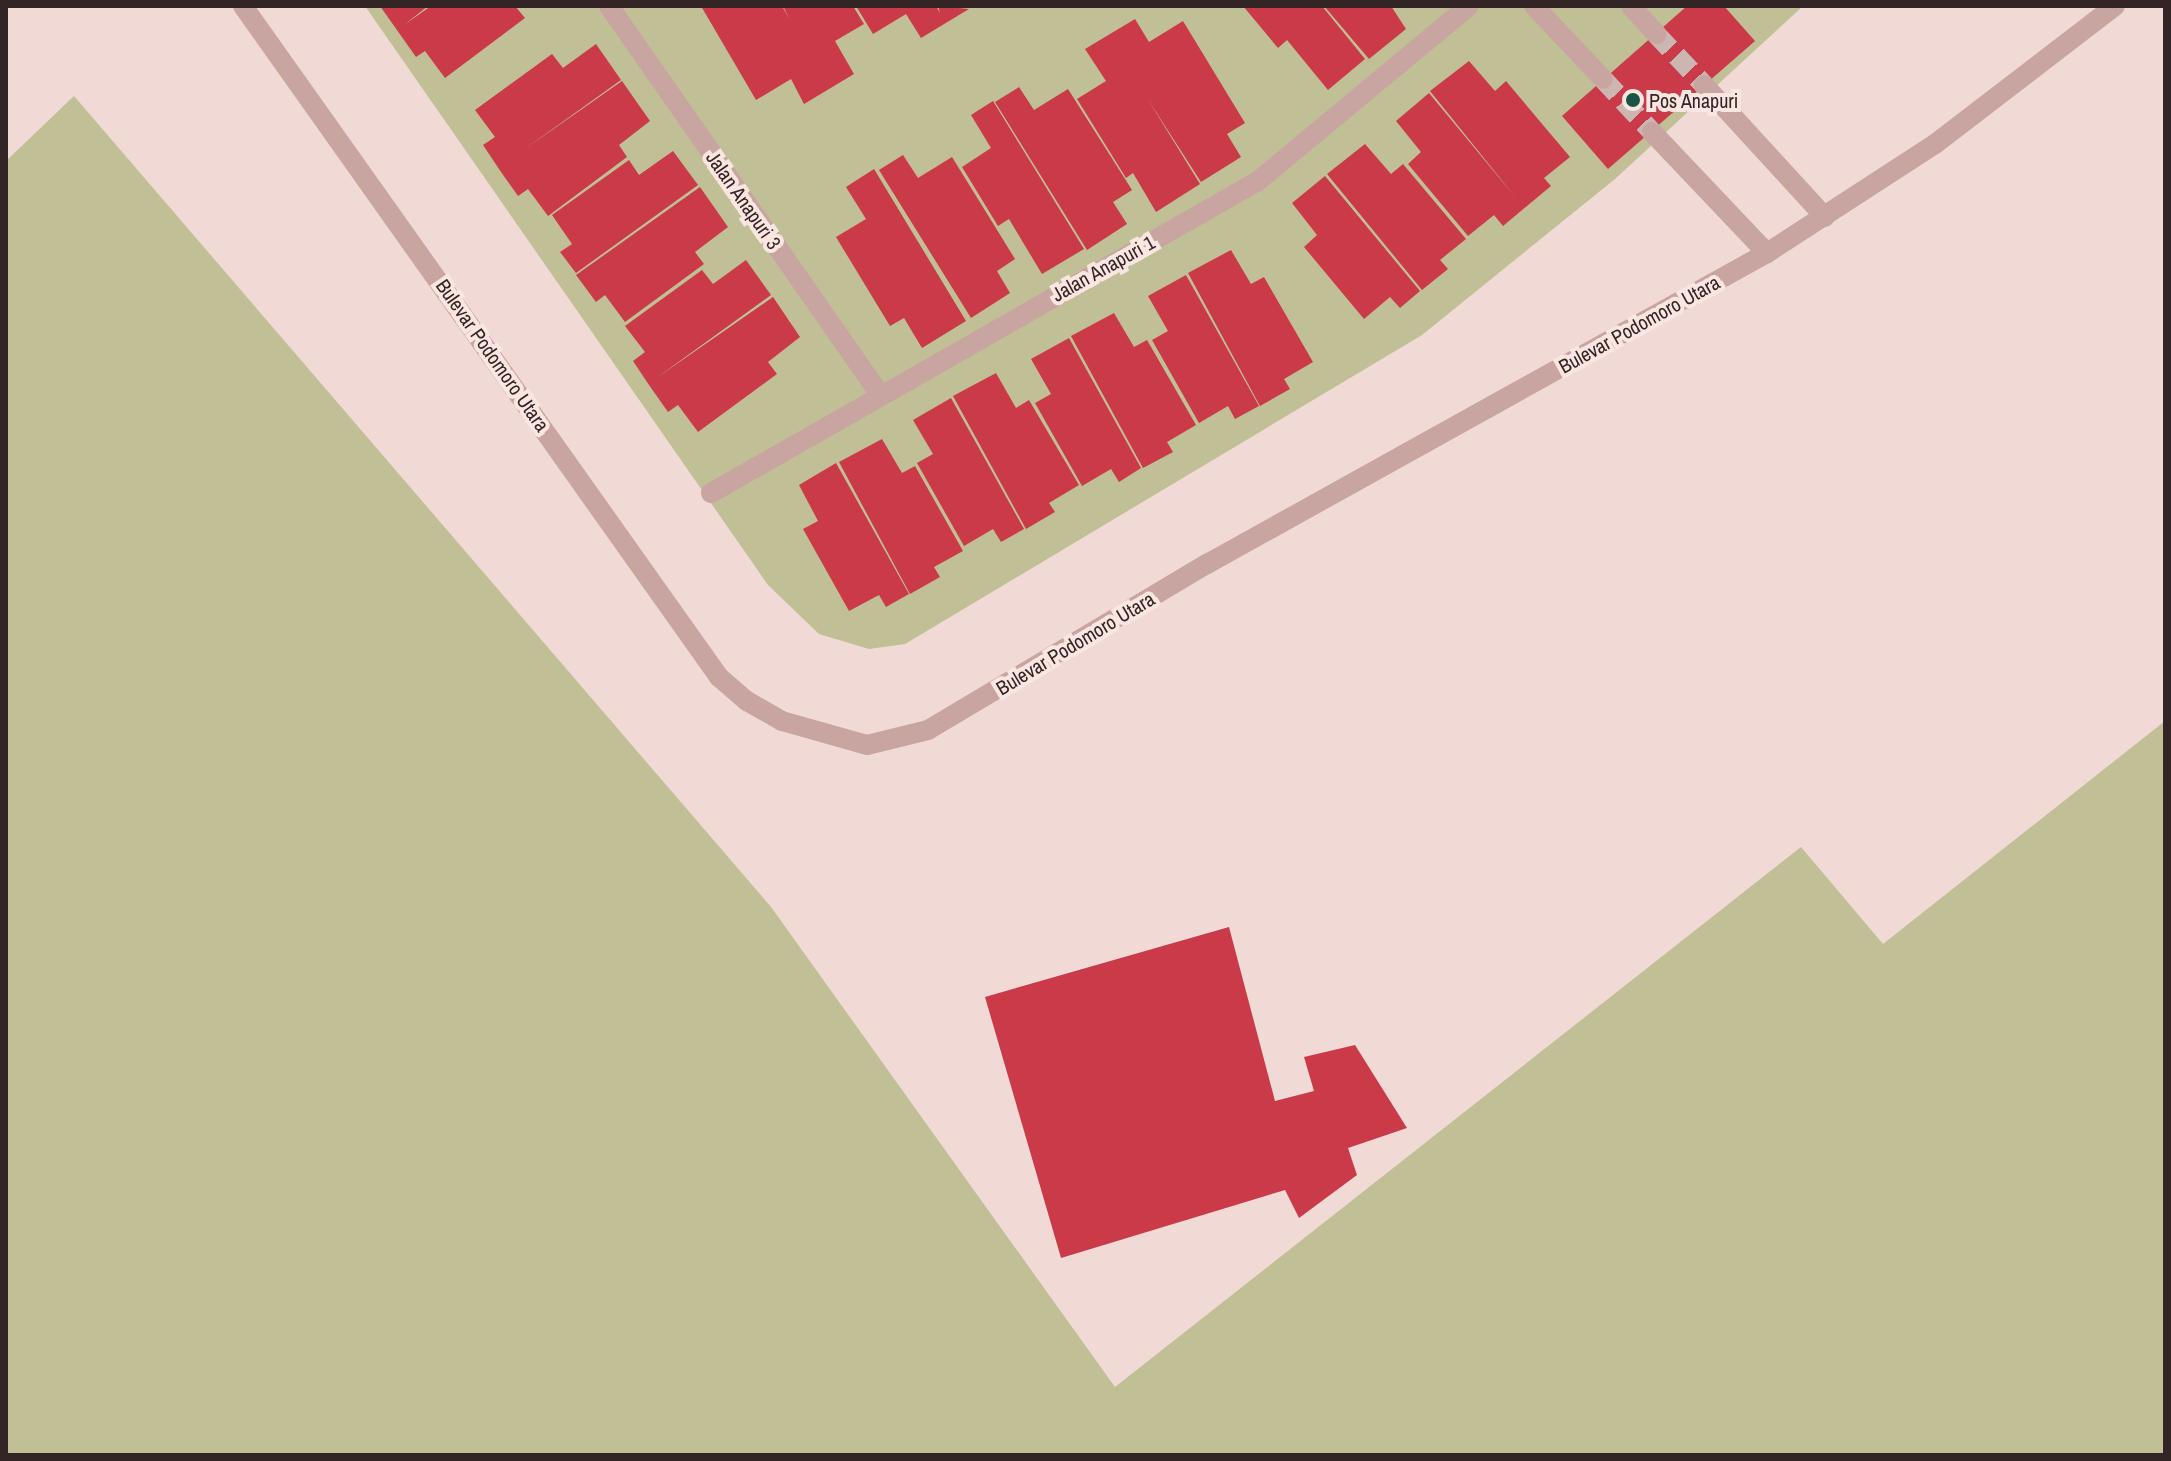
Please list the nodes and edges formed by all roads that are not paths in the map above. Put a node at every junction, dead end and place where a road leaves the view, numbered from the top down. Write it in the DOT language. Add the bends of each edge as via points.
graph roads {
  1 [pos="243,6"];
  2 [pos="609,6"];
  3 [pos="1469,6"];
  4 [pos="1534,6"];
  5 [pos="1631,6"];
  6 [pos="2115,6"];
  7 [pos="1656,34"];
  8 [pos="1603,79"];
  9 [pos="1704,85"];
  10 [pos="1652,132"];
  11 [pos="1825,217"];
  12 [pos="1767,253"];
  13 [pos="879,393"];
  14 [pos="711,493"];
  1 -- 12 [label="street, Bulevar Podomoro Utara" via="719,677 782,721 867,745 928,730 1207,564"];
  2 -- 13 [label="street, Jalan Anapuri 3"];
  3 -- 13 [label="street, Jalan Anapuri 1" via="1258,181"];
  4 -- 8 [label="street"];
  5 -- 7 [label="street"];
  6 -- 11 [label="street, Bulevar Podomoro Utara" via="1935,144"];
  9 -- 11 [label="street"];
  10 -- 12 [label="street"];
  11 -- 12 [label="street, Bulevar Podomoro Utara"];
  13 -- 14 [label="street, Jalan Anapuri 1"];
}
